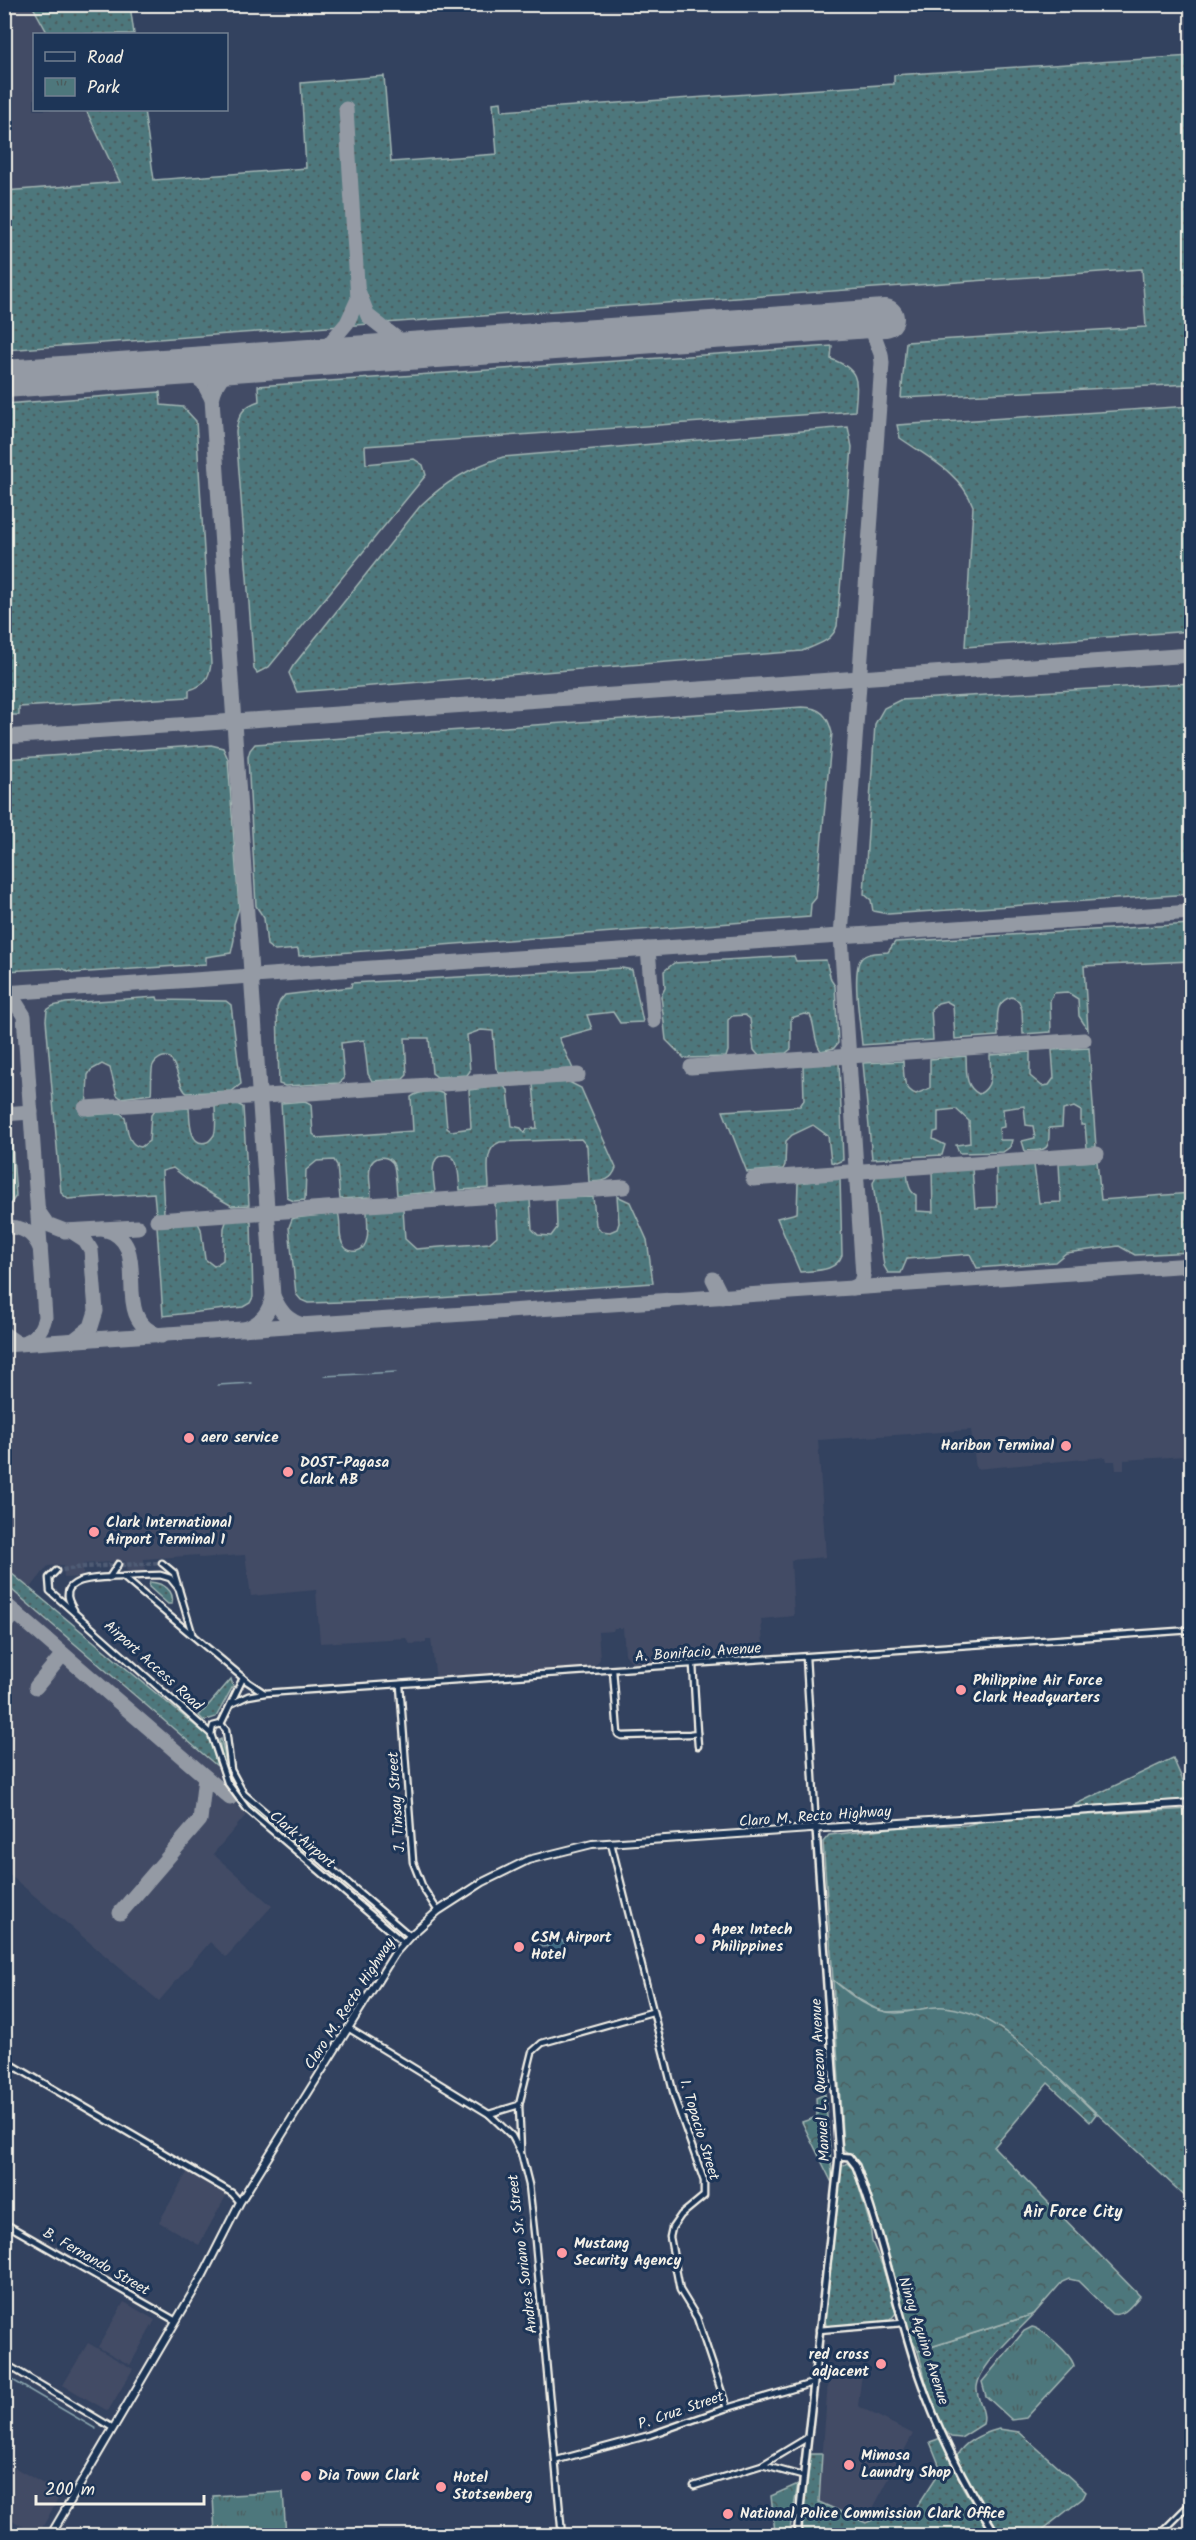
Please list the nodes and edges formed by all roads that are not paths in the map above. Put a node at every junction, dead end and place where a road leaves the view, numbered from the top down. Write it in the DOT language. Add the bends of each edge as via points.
graph roads {
  1 [pos="162,1563"];
  2 [pos="118,1564"];
  3 [pos="56,1571"];
  4 [pos="123,1577"];
  5 [pos="109,1578"];
  6 [pos="179,1588"];
  7 [pos="78,1616"];
  8 [pos="1191,1630"];
  9 [pos="192,1635"];
  10 [pos="806,1658"];
  11 [pos="693,1665"];
  12 [pos="613,1670"];
  13 [pos="243,1678"];
  14 [pos="400,1685"];
  15 [pos="265,1693"];
  16 [pos="231,1704"];
  17 [pos="221,1724"];
  18 [pos="697,1733"];
  19 [pos="225,1735"];
  20 [pos="213,1736"];
  21 [pos="698,1746"];
  22 [pos="1191,1803"];
  23 [pos="816,1829"];
  24 [pos="611,1843"];
  25 [pos="310,1851"];
  26 [pos="305,1858"];
  27 [pos="438,1911"];
  28 [pos="410,1936"];
  29 [pos="404,1943"];
  30 [pos="652,2012"];
  31 [pos="348,2028"];
  32 [pos="4,2060"];
  33 [pos="519,2105"];
  34 [pos="489,2114"];
  35 [pos="521,2153"];
  36 [pos="839,2156"];
  37 [pos="240,2202"];
  38 [pos="4,2223"];
  39 [pos="176,2321"];
  40 [pos="903,2323"];
  41 [pos="819,2330"];
  42 [pos="4,2363"];
  43 [pos="813,2383"];
  44 [pos="727,2408"];
  45 [pos="114,2428"];
  46 [pos="807,2438"];
  47 [pos="556,2460"];
  48 [pos="762,2465"];
  49 [pos="802,2476"];
  50 [pos="694,2486"];
  51 [pos="1191,2502"];
  52 [pos="50,2535"];
  53 [pos="562,2535"];
  54 [pos="797,2535"];
  55 [pos="998,2535"];
  56 [pos="1158,2535"];
  1 -- 6 [label="street" via="174,1573"];
  2 -- 5 [label="street"];
  3 -- 7 [label="street, Airport Access Road" via="49,1578 48,1587"];
  4 -- 5 [label="street"];
  4 -- 6 [label="street" via="165,1575"];
  4 -- 9 [label="street"];
  5 -- 7 [label="street" via="87,1579 71,1587 69,1601"];
  6 -- 9 [label="street"];
  7 -- 20 [label="street, Airport Access Road"];
  8 -- 10 [label="street, A. Bonifacio Avenue"];
  9 -- 13 [label="street"];
  10 -- 11 [label="street, A. Bonifacio Avenue"];
  10 -- 23 [label="street, Manuel L. Quezon Avenue"];
  11 -- 12 [label="street, A. Bonifacio Avenue"];
  11 -- 18 [label="street"];
  12 -- 14 [label="street, A. Bonifacio Avenue"];
  12 -- 18 [label="street" via="620,1736"];
  13 -- 15 [label="street"];
  13 -- 16 [label="street"];
  14 -- 15 [label="street, A. Bonifacio Avenue"];
  14 -- 27 [label="street, J. Tinsay Street" via="413,1862"];
  15 -- 16 [label="street, A. Bonifacio Avenue"];
  16 -- 17 [label="street"];
  17 -- 19 [label="street"];
  17 -- 20 [label="street" via="213,1726"];
  18 -- 21 [label="street"];
  19 -- 20 [label="street"];
  19 -- 25 [label="street, Clark Airport" via="231,1770 244,1794"];
  20 -- 26 [label="street, Clark Airport" via="232,1792 246,1809"];
  22 -- 23 [label="main road, Claro M. Recto Highway"];
  23 -- 24 [label="main road, Claro M. Recto Highway"];
  23 -- 36 [label="street, Manuel L. Quezon Avenue"];
  24 -- 27 [label="main road, Claro M. Recto Highway" via="570,1848 528,1860"];
  24 -- 30 [label="street, I. Topacio Street"];
  25 -- 26 [label="street"];
  25 -- 28 [label="street, Clark Airport"];
  26 -- 29 [label="street, Clark Airport"];
  27 -- 28 [label="main road, Claro M. Recto Highway"];
  28 -- 29 [label="main road, Claro M. Recto Highway"];
  29 -- 31 [label="main road, Claro M. Recto Highway"];
  30 -- 33 [label="street" via="536,2047"];
  30 -- 44 [label="street, I. Topacio Street" via="681,2120 704,2181 704,2196 681,2215 670,2237 680,2290 697,2318"];
  31 -- 34 [label="street, Andres Soriano Sr. Street"];
  31 -- 37 [label="main road, Claro M. Recto Highway"];
  32 -- 37 [label="street" via="232,2193"];
  33 -- 34 [label="street"];
  33 -- 35 [label="street"];
  34 -- 35 [label="street, Andres Soriano Sr. Street" via="512,2136"];
  35 -- 47 [label="street, Andres Soriano Sr. Street" via="529,2185"];
  36 -- 40 [label="street, Ninoy Aquino Avenue" via="852,2159 857,2169"];
  36 -- 41 [label="street, Manuel L. Quezon Avenue"];
  37 -- 39 [label="main road, Claro M. Recto Highway"];
  38 -- 39 [label="street, B. Fernando Street"];
  39 -- 45 [label="main road, Claro M. Recto Highway"];
  40 -- 41 [label="street"];
  40 -- 55 [label="street, Ninoy Aquino Avenue" via="936,2420 980,2508"];
  41 -- 43 [label="street, Manuel L. Quezon Avenue"];
  42 -- 45 [label="street"];
  43 -- 44 [label="street, P. Cruz Street"];
  43 -- 46 [label="street, Manuel L. Quezon Avenue"];
  44 -- 47 [label="street, P. Cruz Street" via="650,2435"];
  45 -- 52 [label="main road, Claro M. Recto Highway"];
  46 -- 48 [label="street"];
  46 -- 49 [label="street, Manuel L. Quezon Avenue"];
  47 -- 53 [label="street, Andres Soriano Sr. Street"];
  48 -- 49 [label="street"];
  48 -- 50 [label="street"];
  49 -- 54 [label="street, Manuel L. Quezon Avenue"];
  51 -- 56 [label="street"];
}
